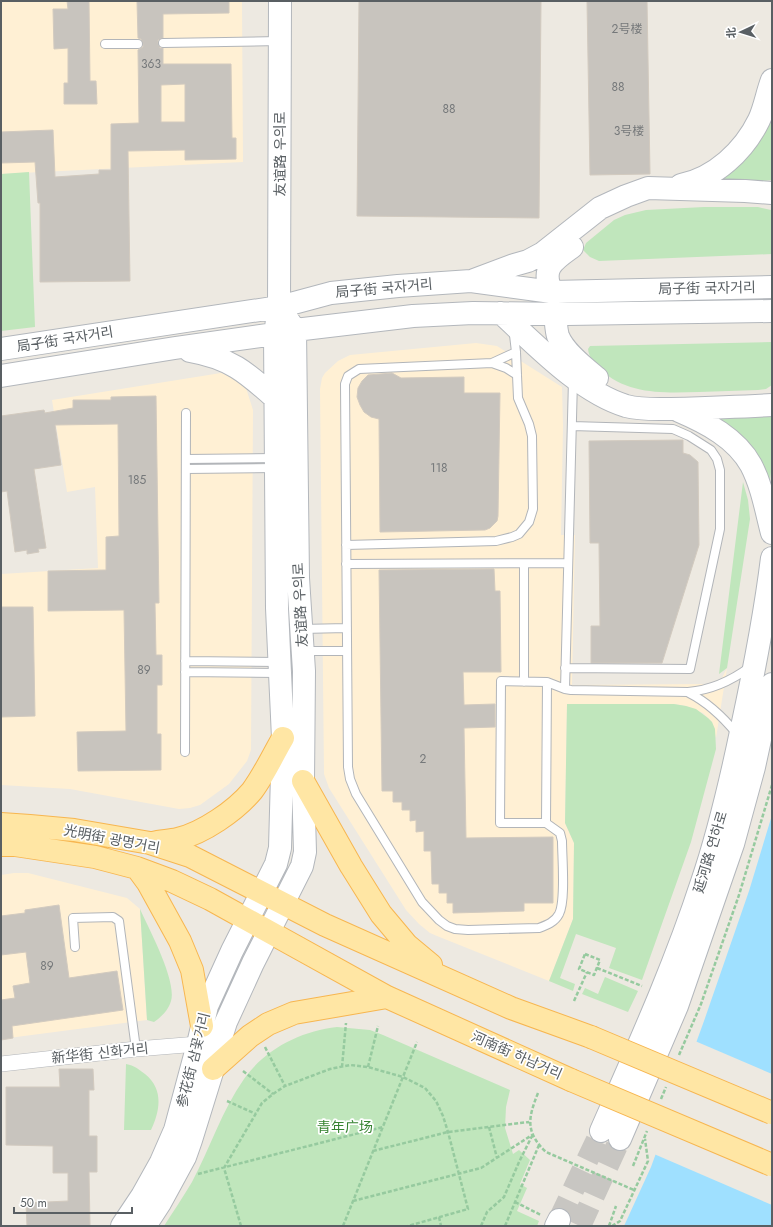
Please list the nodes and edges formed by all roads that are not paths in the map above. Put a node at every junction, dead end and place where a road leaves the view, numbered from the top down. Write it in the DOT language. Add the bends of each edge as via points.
graph roads {
  1 [pos="280,1"];
  2 [pos="280,42"];
  3 [pos="105,44"];
  4 [pos="138,44"];
  5 [pos="163,44"];
  6 [pos="772,80"];
  7 [pos="669,188"];
  8 [pos="772,193"];
  9 [pos="772,202"];
  10 [pos="471,281"];
  11 [pos="772,287"];
  12 [pos="552,292"];
  13 [pos="280,307"];
  14 [pos="772,311"];
  15 [pos="501,313"];
  16 [pos="555,314"];
  17 [pos="285,332"];
  18 [pos="175,348"];
  19 [pos="1,349"];
  20 [pos="516,352"];
  21 [pos="492,363"];
  22 [pos="517,375"];
  23 [pos="1,376"];
  24 [pos="573,376"];
  25 [pos="772,396"];
  26 [pos="275,398"];
  27 [pos="772,406"];
  28 [pos="672,408"];
  29 [pos="186,413"];
  30 [pos="572,426"];
  31 [pos="186,459"];
  32 [pos="276,463"];
  33 [pos="186,469"];
  34 [pos="772,533"];
  35 [pos="346,545"];
  36 [pos="772,558"];
  37 [pos="568,563"];
  38 [pos="346,564"];
  39 [pos="524,564"];
  40 [pos="347,628"];
  41 [pos="301,629"];
  42 [pos="347,650"];
  43 [pos="302,651"];
  44 [pos="185,661"];
  45 [pos="754,665"];
  46 [pos="280,668"];
  47 [pos="565,668"];
  48 [pos="185,672"];
  49 [pos="524,682"];
  50 [pos="547,682"];
  51 [pos="772,684"];
  52 [pos="565,689"];
  53 [pos="688,692"];
  54 [pos="283,738"];
  55 [pos="740,738"];
  56 [pos="185,752"];
  57 [pos="303,781"];
  58 [pos="546,823"];
  59 [pos="1,824"];
  60 [pos="150,843"];
  61 [pos="1,845"];
  62 [pos="137,868"];
  63 [pos="262,893"];
  64 [pos="283,904"];
  65 [pos="248,920"];
  66 [pos="269,932"];
  67 [pos="75,948"];
  68 [pos="446,979"];
  69 [pos="387,997"];
  70 [pos="200,1035"];
  71 [pos="136,1049"];
  72 [pos="1,1064"];
  73 [pos="212,1069"];
  74 [pos="772,1113"];
  75 [pos="772,1165"];
  76 [pos="122,1226"];
  77 [pos="146,1226"];
  1 -- 2 [label="main road, 友谊路 우의로"];
  2 -- 5 [label="lane"];
  2 -- 13 [label="main road, 友谊路 우의로"];
  3 -- 4 [label="lane"];
  6 -- 7 [label="main road" via="759,119 738,151 704,177"];
  7 -- 8 [label="main road"];
  7 -- 10 [label="main road" via="648,188 612,202 592,214 543,253 528,261"];
  9 -- 12 [label="main road" via="655,202 617,212 553,262 548,269 547,277"];
  10 -- 12 [label="main road, 局子街 국자거리"];
  10 -- 13 [label="main road, 局子街 국자거리" via="351,290"];
  11 -- 12 [label="main road, 局子街 국자거리"];
  13 -- 17 [label="main road, 友谊路 우의로"];
  13 -- 19 [label="main road, 局子街 국자거리"];
  14 -- 16 [label="main road, 局子街 국자거리"];
  15 -- 16 [label="main road, 局子街 국자거리"];
  15 -- 17 [label="main road, 局子街 국자거리" via="414,316"];
  15 -- 20 [label="lane" via="514,335"];
  15 -- 24 [label="main road"];
  16 -- 25 [label="main road" via="562,344 584,368 614,388 639,397 663,399"];
  17 -- 18 [label="main road, 局子街 국자거리"];
  17 -- 26 [label="main road, 友谊路 우의로"];
  17 -- 41 [label="main road, 友谊路 우의로"];
  18 -- 23 [label="main road, 局子街 국자거리"];
  18 -- 26 [label="main road" via="222,359 250,376"];
  20 -- 21 [label="lane"];
  20 -- 22 [label="lane"];
  21 -- 22 [label="lane"];
  21 -- 35 [label="lane" via="359,370 348,376 345,384"];
  22 -- 35 [label="lane" via="518,398 532,436 533,509 524,530 512,538 496,540"];
  24 -- 28 [label="main road" via="596,392 627,406"];
  24 -- 30 [label="lane"];
  26 -- 32 [label="main road, 友谊路 우의로"];
  27 -- 28 [label="main road"];
  28 -- 34 [label="main road" via="716,429 740,449 757,480"];
  29 -- 31 [label="lane"];
  30 -- 37 [label="lane"];
  30 -- 47 [label="lane" via="673,429 710,450 717,459 720,470 720,528 690,669"];
  31 -- 32 [label="lane"];
  31 -- 33 [label="lane"];
  32 -- 33 [label="lane"];
  32 -- 46 [label="main road, 友谊路 우의로"];
  33 -- 44 [label="lane"];
  35 -- 38 [label="lane"];
  36 -- 45 [label="main road, 延河路 연하로"];
  37 -- 39 [label="lane"];
  37 -- 47 [label="lane"];
  38 -- 39 [label="lane"];
  38 -- 40 [label="lane"];
  39 -- 49 [label="lane"];
  40 -- 41 [label="lane"];
  40 -- 42 [label="lane"];
  41 -- 43 [label="main road, 友谊路 우의로"];
  42 -- 43 [label="lane"];
  42 -- 58 [label="lane" via="350,779 356,794 422,902 439,920 455,929 468,930 539,928 555,920 560,914 563,901 562,841 560,832"];
  43 -- 57 [label="main road, 友谊路 우의로"];
  44 -- 46 [label="lane"];
  44 -- 48 [label="lane"];
  45 -- 53 [label="lane" via="725,683"];
  45 -- 55 [label="main road, 延河路 연하로"];
  46 -- 48 [label="lane"];
  46 -- 54 [label="main road, 友谊路 우의로"];
  47 -- 52 [label="lane"];
  48 -- 56 [label="lane"];
  49 -- 50 [label="lane"];
  49 -- 58 [label="lane" via="501,682 500,823"];
  50 -- 52 [label="lane"];
  50 -- 58 [label="lane"];
  51 -- 55 [label="main road, 延河路 연하로" via="754,767 733,844 677,1006 610,1135 703,881 722,816"];
  52 -- 53 [label="lane"];
  53 -- 55 [label="lane" via="712,707"];
  54 -- 60 [label="main road" via="252,790 238,804 209,826 192,834"];
  54 -- 63 [label="main road, 友谊路 우의로" via="280,848 276,864"];
  57 -- 64 [label="main road, 友谊路 우의로" via="305,852 302,866"];
  57 -- 68 [label="main road" via="381,914 407,945"];
  59 -- 60 [label="main road, 光明街 광명거리" via="74,830"];
  60 -- 63 [label="main road, 光明街 광명거리" via="190,856"];
  61 -- 62 [label="main road, 光明街 광명거리" via="94,857"];
  62 -- 65 [label="main road, 光明街 광명거리" via="172,881"];
  62 -- 70 [label="main road" via="148,883 192,970"];
  63 -- 64 [label="main road, 光明街 광명거리"];
  63 -- 65 [label="main road, 参花街 삼꽃거리"];
  64 -- 66 [label="main road, 参花街 삼꽃거리"];
  64 -- 68 [label="main road"];
  65 -- 66 [label="main road, 光明街 광명거리"];
  65 -- 70 [label="main road, 参花街 삼꽃거리" via="207,1006"];
  66 -- 69 [label="main road, 河南街 하남거리"];
  66 -- 73 [label="main road, 参花街 삼꽃거리" via="226,1022"];
  67 -- 71 [label="lane" via="72,918 113,917 119,921"];
  68 -- 74 [label="main road, bridge" via="511,1008 591,1037"];
  69 -- 73 [label="main road" via="294,1013 268,1024 250,1036"];
  69 -- 75 [label="main road, 河南街 하남거리, bridge" via="571,1080"];
  70 -- 71 [label="street, 新华街 신화거리"];
  70 -- 76 [label="main road, 参花街 삼꽃거리" via="175,1130 161,1162"];
  71 -- 72 [label="street, 新华街 신화거리"];
  73 -- 77 [label="main road, 参花街 삼꽃거리" via="184,1157"];
}
